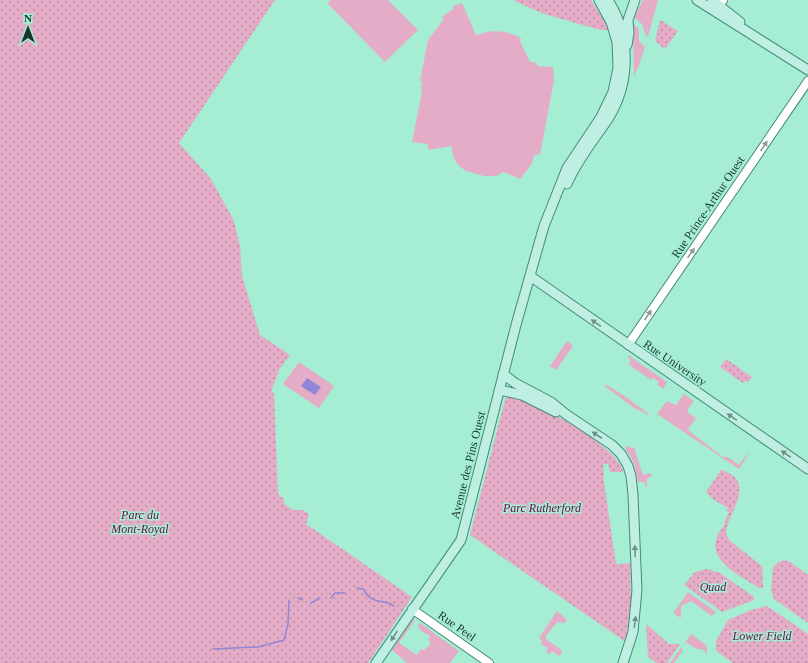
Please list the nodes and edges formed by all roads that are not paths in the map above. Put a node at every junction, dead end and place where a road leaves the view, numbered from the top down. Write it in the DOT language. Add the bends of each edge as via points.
graph roads {
  1 [pos="598,0"];
  2 [pos="608,0"];
  3 [pos="634,0"];
  4 [pos="697,0"];
  5 [pos="717,4"];
  6 [pos="618,19"];
  7 [pos="614,28"];
  8 [pos="625,54"];
  9 [pos="808,70"];
  10 [pos="808,81"];
  11 [pos="538,253"];
  12 [pos="530,276"];
  13 [pos="628,345"];
  14 [pos="503,374"];
  15 [pos="499,390"];
  16 [pos="567,415"];
  17 [pos="808,469"];
  18 [pos="412,610"];
  19 [pos="376,663"];
  20 [pos="489,663"];
  21 [pos="623,663"];
  1 -- 7 [label="main road, Avenue des Pins Ouest"];
  2 -- 6 [label="main road, Avenue des Pins Ouest"];
  3 -- 6 [label="main road, Avenue des Pins Ouest"];
  3 -- 8 [label="main road, Avenue des Pins Ouest" via="628,20 629,33"];
  4 -- 5 [label="main road"];
  5 -- 9 [label="main road" via="758,37"];
  6 -- 7 [label="main road, Avenue des Pins Ouest"];
  6 -- 8 [label="main road, Avenue des Pins Ouest"];
  7 -- 11 [label="main road, Avenue des Pins Ouest" via="618,64 612,95 566,171 544,226"];
  8 -- 11 [label="main road, Avenue des Pins Ouest" via="624,80 616,104 573,171"];
  13 -- 10 [label="street, Rue Prince-Arthur Ouest, one-way"];
  11 -- 12 [label="main road, Avenue des Pins Ouest"];
  13 -- 12 [label="main road, Rue University, one-way"];
  12 -- 14 [label="main road, Avenue des Pins Ouest"];
  17 -- 13 [label="main road, Rue University, one-way"];
  14 -- 15 [label="main road, Avenue des Pins Ouest"];
  14 -- 16 [label="main road" via="515,384 551,402"];
  15 -- 16 [label="main road" via="522,395"];
  15 -- 18 [label="main road, Avenue des Pins Ouest" via="461,540"];
  21 -- 16 [label="main road, one-way" via="633,632 636,597 631,476 617,449"];
  18 -- 19 [label="main road, Avenue des Pins Ouest, one-way"];
  18 -- 20 [label="street, Rue Peel"];
}
